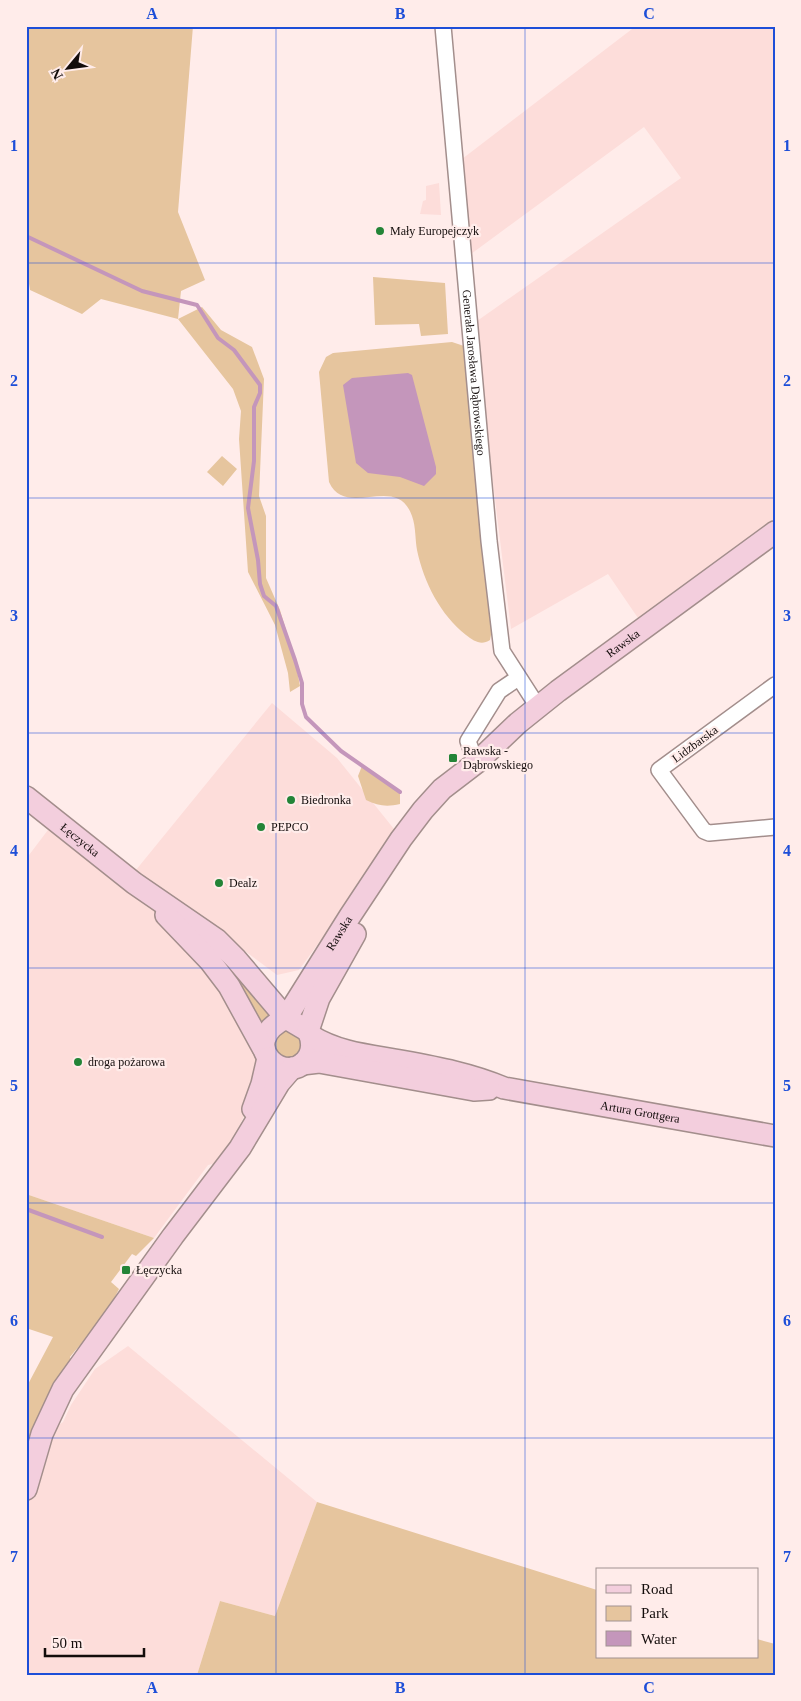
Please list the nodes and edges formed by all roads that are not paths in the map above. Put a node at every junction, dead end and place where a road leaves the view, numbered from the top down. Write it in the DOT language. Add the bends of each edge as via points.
graph roads {
  1 [pos="443,26"];
  2 [pos="775,532"];
  3 [pos="518,678"];
  4 [pos="775,685"];
  5 [pos="538,706"];
  6 [pos="476,762"];
  7 [pos="26,797"];
  8 [pos="775,826"];
  9 [pos="134,883"];
  10 [pos="286,1018"];
  11 [pos="309,1033"];
  12 [pos="265,1053"];
  13 [pos="297,1066"];
  14 [pos="504,1088"];
  15 [pos="775,1136"];
  16 [pos="225,1165"];
  17 [pos="26,1489"];
  1 -- 3 [label="street, Generała Jarosława Dąbrowskiego" via="489,541 502,651"];
  2 -- 5 [label="street, Rawska"];
  3 -- 5 [label="street, Generała Jarosława Dąbrowskiego"];
  3 -- 6 [label="street" via="499,691 468,741"];
  4 -- 8 [label="street, Lidzbarska" via="659,770 704,830 713,834"];
  5 -- 6 [label="street, Rawska"];
  6 -- 10 [label="street, Rawska" via="442,789 423,810 358,903"];
  6 -- 11 [label="street, Rawska" via="421,832 368,912 319,998"];
  7 -- 9 [label="street, Łęczycka"];
  9 -- 10 [label="street, Łęczycka" via="226,948"];
  9 -- 12 [label="street, Łęczycka" via="210,961 229,986"];
  10 -- 11 [label="street"];
  10 -- 12 [label="street" via="268,1032 264,1039"];
  11 -- 13 [label="street" via="311,1051"];
  11 -- 14 [label="street, Artura Grottgera" via="337,1050 452,1070"];
  12 -- 13 [label="street" via="278,1067"];
  12 -- 16 [label="street" via="258,1096"];
  13 -- 14 [label="street, Artura Grottgera" via="318,1062 474,1090"];
  13 -- 16 [label="street" via="279,1083 244,1142"];
  14 -- 15 [label="street, Artura Grottgera"];
  16 -- 17 [label="street" via="62,1389 42,1434"];
}
